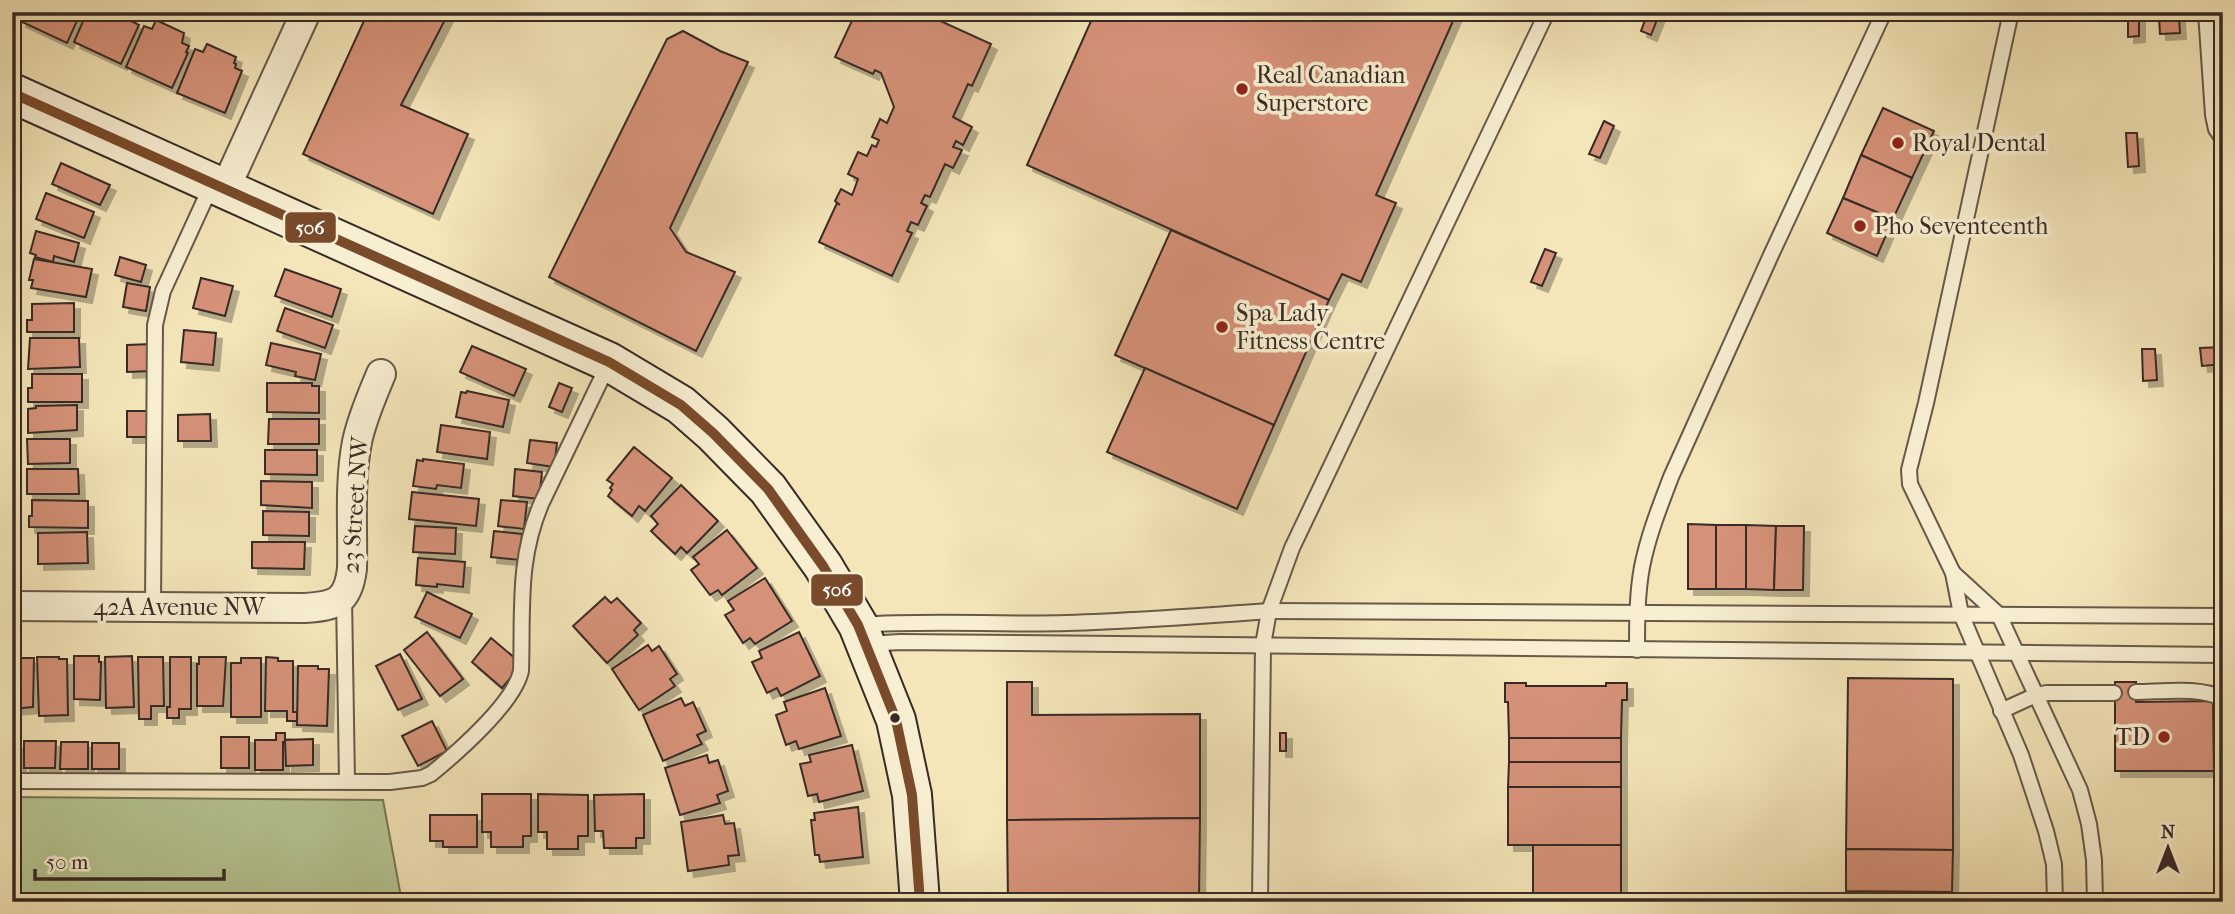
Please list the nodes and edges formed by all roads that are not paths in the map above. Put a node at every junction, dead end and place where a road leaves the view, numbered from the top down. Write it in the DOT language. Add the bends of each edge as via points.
graph roads {
  1 [pos="306,12"];
  2 [pos="1547,12"];
  3 [pos="1884,12"];
  4 [pos="2011,12"];
  5 [pos="2206,12"];
  6 [pos="12,94"];
  7 [pos="2223,139"];
  8 [pos="219,186"];
  9 [pos="609,362"];
  10 [pos="381,374"];
  11 [pos="1953,573"];
  12 [pos="344,597"];
  13 [pos="12,606"];
  14 [pos="153,607"];
  15 [pos="1269,611"];
  16 [pos="1637,612"];
  17 [pos="1961,614"];
  18 [pos="1999,615"];
  19 [pos="2223,616"];
  20 [pos="862,635"];
  21 [pos="1264,645"];
  22 [pos="1637,650"];
  23 [pos="1978,653"];
  24 [pos="2019,653"];
  25 [pos="2223,655"];
  26 [pos="2136,692"];
  27 [pos="2114,693"];
  28 [pos="2036,695"];
  29 [pos="2223,699"];
  30 [pos="2001,711"];
  31 [pos="12,781"];
  32 [pos="347,781"];
  33 [pos="920,902"];
  34 [pos="1261,902"];
  35 [pos="2055,902"];
  36 [pos="2095,902"];
  1 -- 8 [label="street"];
  2 -- 15 [label="lane" via="1292,548"];
  3 -- 16 [label="lane" via="1671,477 1645,553"];
  4 -- 11 [label="lane" via="1909,470 1910,484"];
  5 -- 7 [label="lane" via="2213,115"];
  6 -- 8 [label="street"];
  8 -- 9 [label="street"];
  8 -- 14 [label="lane" via="163,291 155,325"];
  9 -- 20 [label="street" via="681,405 768,489 823,566"];
  9 -- 32 [label="lane" via="533,522 523,566 522,671 514,691 431,774 390,782"];
  10 -- 12 [label="street, 23 Street NW" via="357,442 352,569"];
  11 -- 17 [label="lane"];
  11 -- 18 [label="lane"];
  12 -- 14 [label="street, 42A Avenue NW" via="305,608"];
  12 -- 32 [label="lane"];
  13 -- 14 [label="street, 42A Avenue NW"];
  15 -- 16 [label="lane"];
  15 -- 20 [label="lane" via="1066,623 906,622"];
  15 -- 21 [label="lane"];
  16 -- 17 [label="lane"];
  16 -- 22 [label="lane"];
  17 -- 18 [label="lane"];
  17 -- 23 [label="lane"];
  18 -- 19 [label="lane"];
  18 -- 24 [label="lane"];
  20 -- 21 [label="lane" via="900,642"];
  20 -- 33 [label="street" via="896,720 912,795"];
  21 -- 22 [label="lane"];
  21 -- 34 [label="lane"];
  22 -- 23 [label="lane"];
  23 -- 24 [label="lane"];
  23 -- 30 [label="lane"];
  24 -- 25 [label="lane"];
  24 -- 28 [label="lane"];
  26 -- 29 [label="lane" via="2198,691"];
  27 -- 28 [label="lane"];
  28 -- 30 [label="lane"];
  28 -- 36 [label="lane" via="2080,790 2094,860"];
  30 -- 35 [label="lane" via="2046,831 2054,864"];
  31 -- 32 [label="lane"];
}
